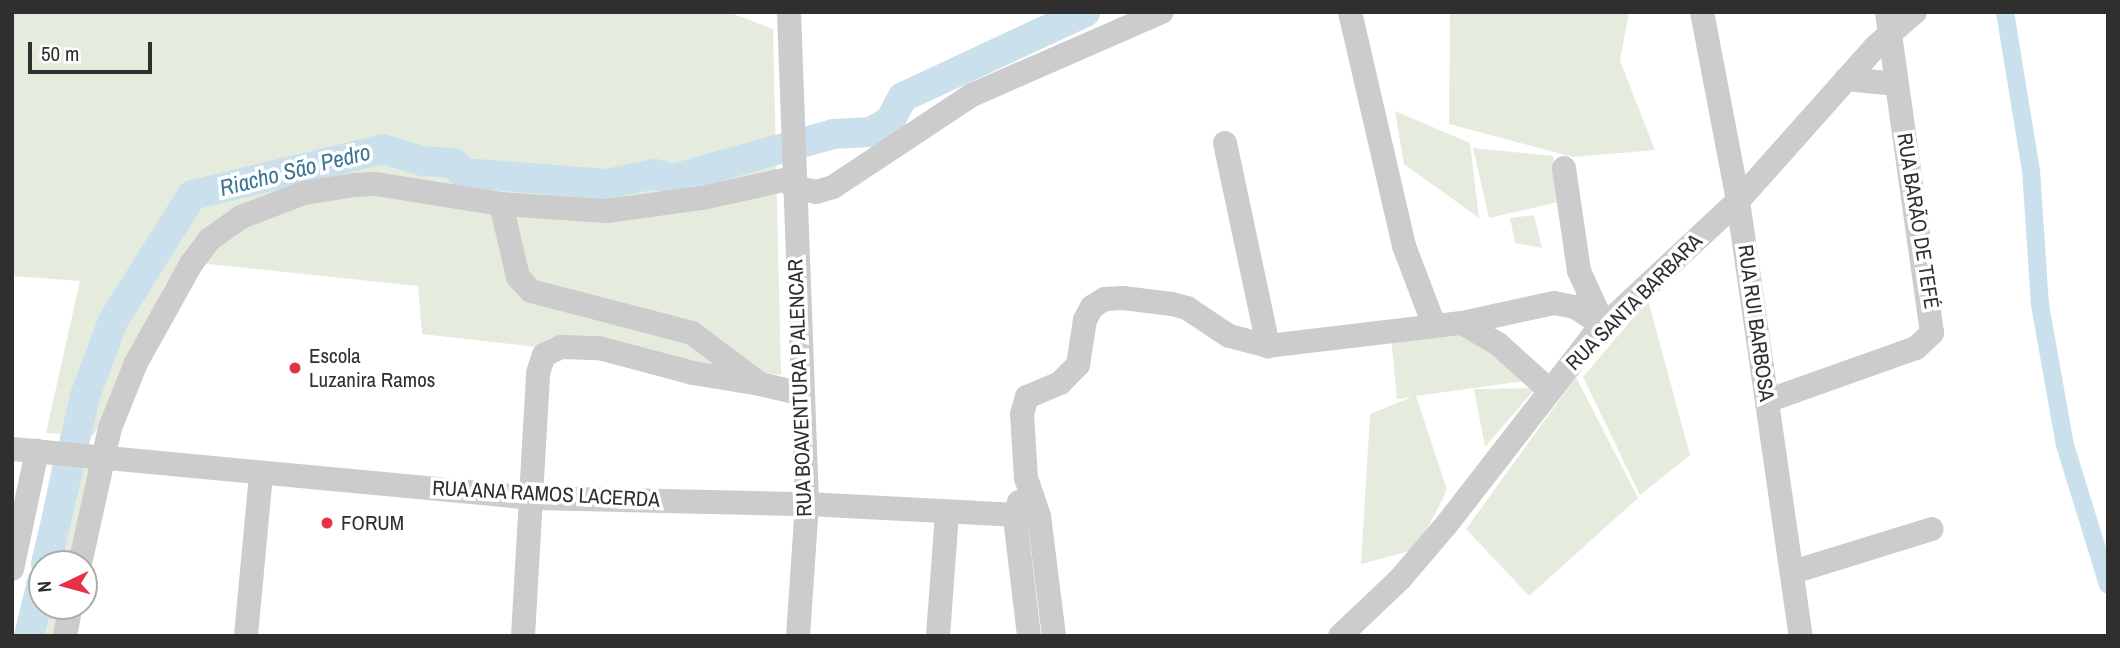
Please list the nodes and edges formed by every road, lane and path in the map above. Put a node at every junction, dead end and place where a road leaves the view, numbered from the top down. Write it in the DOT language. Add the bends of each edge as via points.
graph roads {
  1 [pos="1162,12"];
  2 [pos="1350,12"];
  3 [pos="1702,12"];
  4 [pos="1914,12"];
  5 [pos="785,14"];
  6 [pos="1888,22"];
  7 [pos="1846,79"];
  8 [pos="1897,84"];
  9 [pos="1225,143"];
  10 [pos="793,167"];
  11 [pos="1564,168"];
  12 [pos="1738,201"];
  13 [pos="500,204"];
  14 [pos="1462,323"];
  15 [pos="1434,325"];
  16 [pos="1604,326"];
  17 [pos="1268,346"];
  18 [pos="760,384"];
  19 [pos="1548,388"];
  20 [pos="803,394"];
  21 [pos="1767,401"];
  22 [pos="12,449"];
  23 [pos="44,452"];
  24 [pos="91,457"];
  25 [pos="261,473"];
  26 [pos="533,498"];
  27 [pos="807,504"];
  28 [pos="947,513"];
  29 [pos="1027,517"];
  30 [pos="1932,529"];
  31 [pos="81,550"];
  32 [pos="12,569"];
  33 [pos="1793,572"];
  34 [pos="1037,595"];
  35 [pos="1367,611"];
  36 [pos="246,636"];
  37 [pos="523,636"];
  38 [pos="798,636"];
  39 [pos="938,636"];
  40 [pos="1029,636"];
  41 [pos="1054,636"];
  42 [pos="1340,636"];
  43 [pos="1371,636"];
  44 [pos="1801,636"];
  1 -- 10 [label="street" via="960,101 833,187 816,192"];
  2 -- 15 [label="street" via="1404,246"];
  3 -- 12 [label="street, RUA RUI BARBOSA"];
  4 -- 6 [label="street, RUA SANTA BARBARA"];
  5 -- 10 [label="street, RUA BOAVENTURA P ALENCAR"];
  6 -- 7 [label="street, RUA SANTA BARBARA"];
  6 -- 8 [label="street, RUA BARÃO DE TEFÉ"];
  7 -- 8 [label="street"];
  7 -- 12 [label="street, RUA SANTA BARBARA"];
  8 -- 21 [label="street, RUA BARÃO DE TEFÉ" via="1933,333 1916,348"];
  9 -- 17 [label="street"];
  10 -- 13 [label="street" via="628,209"];
  10 -- 20 [label="street, RUA BOAVENTURA P ALENCAR"];
  11 -- 16 [label="street" via="1579,271"];
  12 -- 16 [label="street, RUA SANTA BARBARA"];
  12 -- 21 [label="street, RUA RUI BARBOSA"];
  13 -- 18 [label="street" via="518,277 531,291 692,333"];
  13 -- 24 [label="street" via="376,184 355,185 291,197 224,227 191,264 135,363"];
  14 -- 15 [label="street"];
  14 -- 16 [label="street" via="1565,303"];
  14 -- 19 [label="street" via="1498,344"];
  15 -- 17 [label="street"];
  16 -- 19 [label="street, RUA SANTA BARBARA"];
  17 -- 29 [label="street" via="1229,336 1172,304 1105,299 1092,307 1085,320 1078,365 1070,376 1027,397 1021,436"];
  18 -- 20 [label="street"];
  18 -- 26 [label="street" via="693,373 622,352 561,347 540,362"];
  19 -- 35 [label="street, RUA SANTA BARBARA" via="1447,524"];
  20 -- 27 [label="street, RUA BOAVENTURA P ALENCAR"];
  21 -- 33 [label="street, RUA RUI BARBOSA"];
  22 -- 23 [label="street, RUA ANA RAMOS LACERDA"];
  23 -- 24 [label="street, RUA ANA RAMOS LACERDA"];
  23 -- 32 [label="street"];
  24 -- 25 [label="street, RUA ANA RAMOS LACERDA"];
  24 -- 31 [label="street"];
  25 -- 26 [label="street, RUA ANA RAMOS LACERDA"];
  25 -- 36 [label="street"];
  26 -- 27 [label="street, RUA ANA RAMOS LACERDA"];
  26 -- 37 [label="street"];
  27 -- 28 [label="street, RUA ANA RAMOS LACERDA"];
  27 -- 38 [label="street, RUA BOAVENTURA P ALENCAR"];
  28 -- 29 [label="street, RUA ANA RAMOS LACERDA"];
  28 -- 39 [label="street"];
  29 -- 34 [label="street"];
  30 -- 33 [label="street"];
  33 -- 44 [label="street, RUA RUI BARBOSA"];
  34 -- 40 [label="street"];
  34 -- 41 [label="street"];
  35 -- 42 [label="street, RUA SANTA BARBARA"];
  35 -- 43 [label="street"];
}
